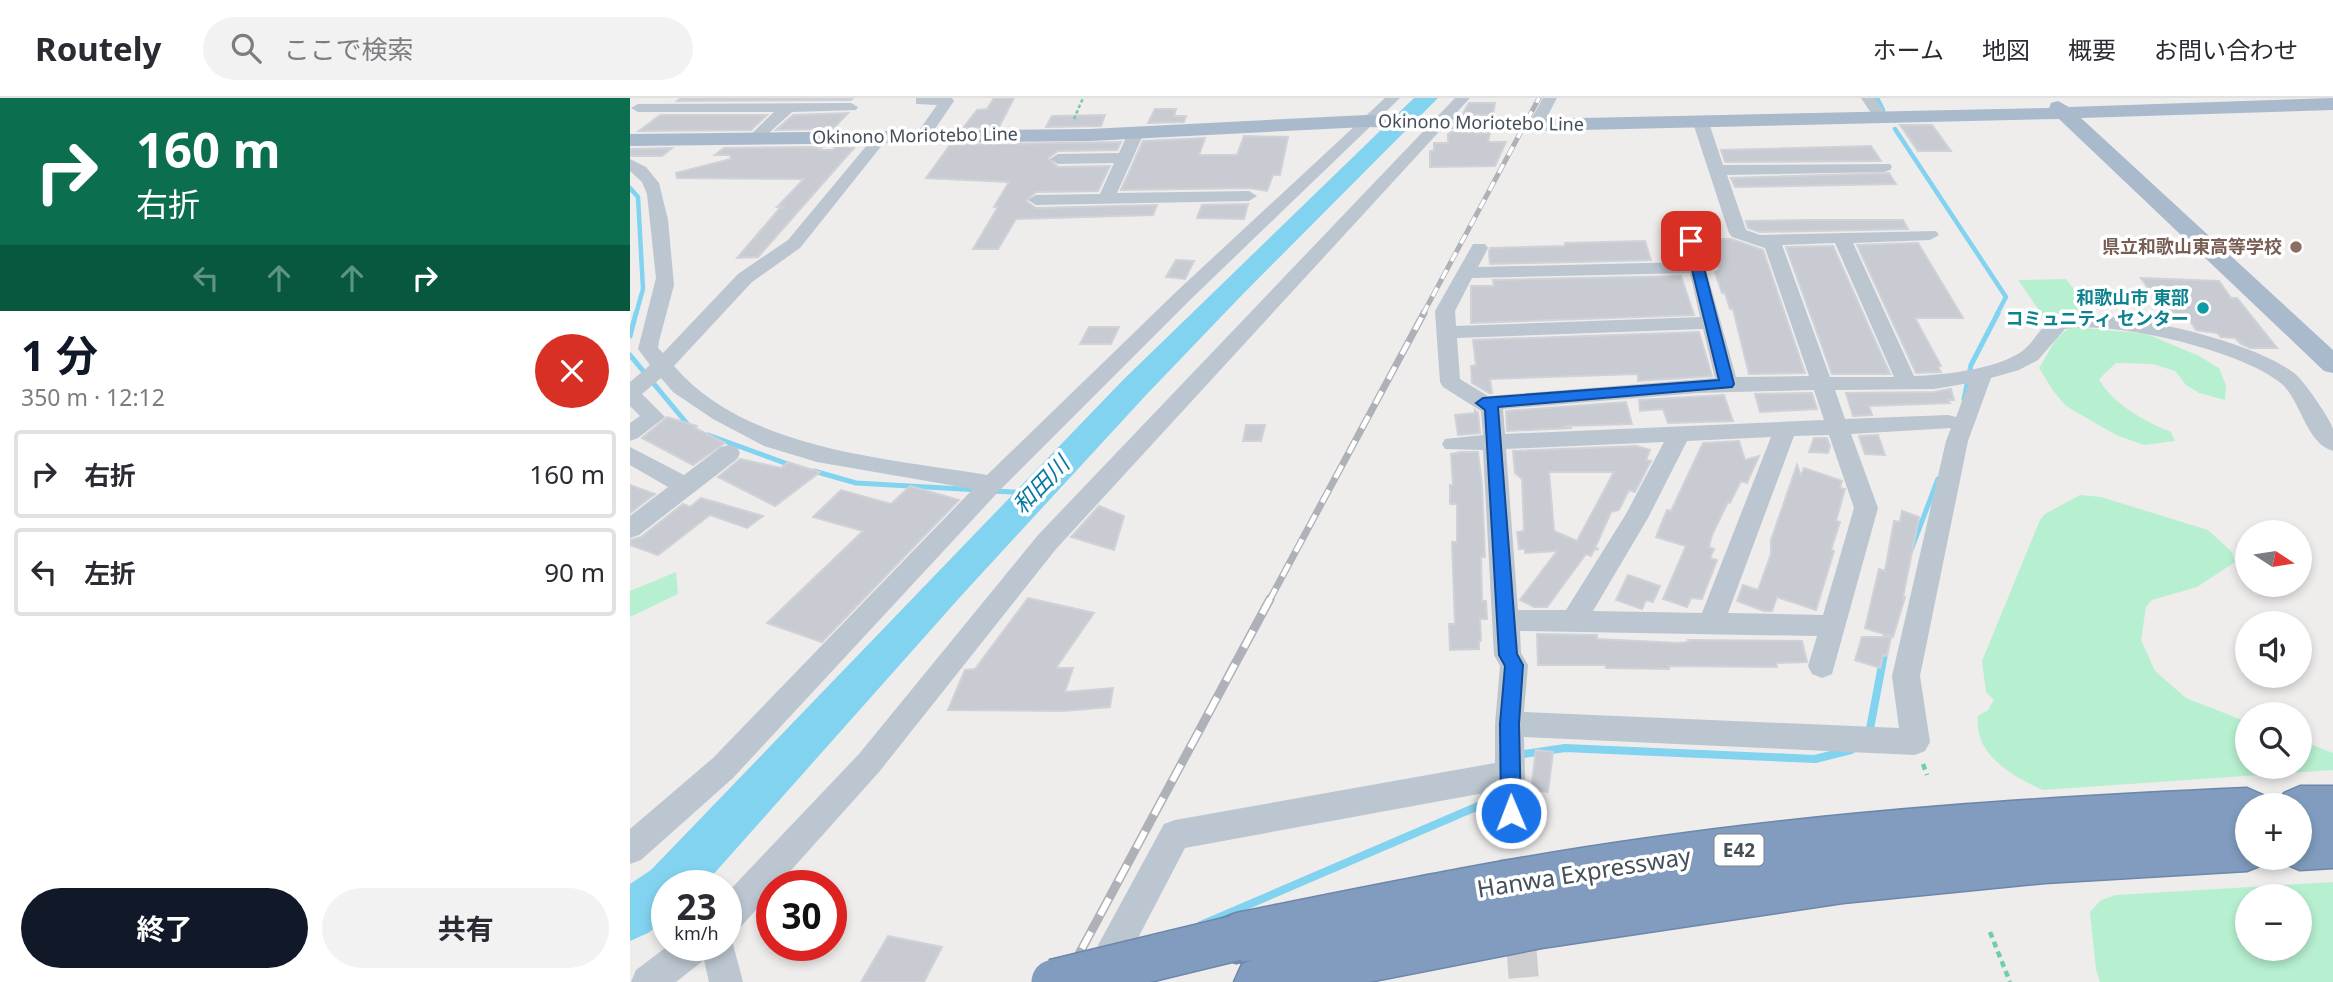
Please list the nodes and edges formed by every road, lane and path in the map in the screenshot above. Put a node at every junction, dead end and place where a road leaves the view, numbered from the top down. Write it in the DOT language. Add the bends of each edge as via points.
graph roads {
  1 [pos="651,98"];
  2 [pos="923,98"];
  3 [pos="1083,98"];
  4 [pos="1393,98"];
  5 [pos="1463,98"];
  6 [pos="1550,98"];
  7 [pos="1868,98"];
  8 [pos="2049,98"];
  9 [pos="2333,104"];
  10 [pos="851,107"];
  11 [pos="787,108"];
  12 [pos="2072,109"];
  13 [pos="634,112"];
  14 [pos="1882,119"];
  15 [pos="1370,122"];
  16 [pos="1436,123"];
  17 [pos="1701,123"];
  18 [pos="1536,125"];
  19 [pos="1136,133"];
  20 [pos="1067,135"];
  21 [pos="882,136"];
  22 [pos="923,136"];
  23 [pos="755,138"];
  24 [pos="630,140"];
  25 [pos="1125,158"];
  26 [pos="1058,159"];
  27 [pos="630,163"];
  28 [pos="1884,167"];
  29 [pos="1717,170"];
  30 [pos="1249,197"];
  31 [pos="1106,199"];
  32 [pos="1036,200"];
  33 [pos="1930,235"];
  34 [pos="1842,238"];
  35 [pos="1758,240"];
  36 [pos="1691,241"];
  37 [pos="1479,248"];
  38 [pos="1698,267"];
  39 [pos="1466,273"];
  40 [pos="1712,323"];
  41 [pos="1447,332"];
  42 [pos="2333,346"];
  43 [pos="2333,365"];
  44 [pos="661,366"];
  45 [pos="1982,372"];
  46 [pos="1821,383"];
  47 [pos="1907,383"];
  48 [pos="1727,384"];
  49 [pos="630,393"];
  50 [pos="1483,403"];
  51 [pos="2312,416"];
  52 [pos="1948,422"];
  53 [pos="1837,425"];
  54 [pos="1786,428"];
  55 [pos="2333,432"];
  56 [pos="630,433"];
  57 [pos="1680,433"];
  58 [pos="1496,442"];
  59 [pos="2333,443"];
  60 [pos="1453,444"];
  61 [pos="729,453"];
  62 [pos="630,455"];
  63 [pos="992,484"];
  64 [pos="685,486"];
  65 [pos="630,528"];
  66 [pos="1506,621"];
  67 [pos="1573,622"];
  68 [pos="1711,624"];
  69 [pos="1833,626"];
  70 [pos="1822,666"];
  71 [pos="1509,724"];
  72 [pos="1511,774"];
  73 [pos="2333,807"];
  74 [pos="2312,808"];
  75 [pos="2235,811"];
  76 [pos="1511,813"];
  77 [pos="2333,845"];
  78 [pos="2312,846"];
  79 [pos="630,849"];
  80 [pos="2235,849"];
  81 [pos="742,901"];
  82 [pos="1990,932"];
  83 [pos="675,961"];
  84 [pos="721,961"];
  85 [pos="648,982"];
  86 [pos="726,982"];
  87 [pos="1054,982"];
  88 [pos="1097,982"];
  89 [pos="1261,982"];
  90 [pos="2010,982"];
  1 -- 13 [label="street"];
  2 -- 22 [label="street" via="947,101"];
  3 -- 20 [label="path"];
  4 -- 15 [label="street"];
  5 -- 16 [label="street"];
  6 -- 18 [label="street"];
  7 -- 14 [label="street"];
  8 -- 12 [label="main road"];
  9 -- 12 [label="main road, Okinono Moriotebo Line"];
  10 -- 11 [label="street"];
  11 -- 13 [label="street"];
  11 -- 23 [label="street"];
  12 -- 14 [label="main road, Okinono Moriotebo Line"];
  12 -- 42 [label="main road"];
  12 -- 43 [label="main road"];
  14 -- 17 [label="main road, Okinono Moriotebo Line"];
  15 -- 16 [label="main road, Okinono Moriotebo Line"];
  15 -- 19 [label="main road, Okinono Moriotebo Line"];
  15 -- 63 [label="street"];
  16 -- 18 [label="main road, Okinono Moriotebo Line"];
  16 -- 81 [label="street" via="1047,542 869,763"];
  17 -- 18 [label="main road, Okinono Moriotebo Line"];
  17 -- 29 [label="street"];
  19 -- 20 [label="main road, Okinono Moriotebo Line"];
  19 -- 25 [label="street"];
  20 -- 22 [label="main road, Okinono Moriotebo Line"];
  21 -- 22 [label="main road, Okinono Moriotebo Line"];
  21 -- 23 [label="main road, Okinono Moriotebo Line"];
  21 -- 44 [label="street" via="794,244 745,278"];
  23 -- 24 [label="main road, Okinono Moriotebo Line"];
  25 -- 26 [label="street"];
  25 -- 31 [label="street"];
  27 -- 44 [label="street" via="654,189 665,260 666,282 648,349"];
  28 -- 29 [label="street"];
  29 -- 35 [label="street" via="1738,233"];
  30 -- 31 [label="street"];
  31 -- 32 [label="street"];
  33 -- 34 [label="street"];
  34 -- 35 [label="street"];
  34 -- 47 [label="street"];
  35 -- 46 [label="street" via="1773,245"];
  36 -- 38 [label="street"];
  37 -- 39 [label="street"];
  38 -- 39 [label="street"];
  38 -- 40 [label="street"];
  39 -- 41 [label="street" via="1446,311"];
  40 -- 41 [label="street"];
  40 -- 48 [label="street"];
  41 -- 50 [label="street" via="1450,382"];
  44 -- 49 [label="street"];
  44 -- 63 [label="street" via="680,387 772,441 817,454"];
  45 -- 47 [label="street"];
  45 -- 51 [label="street" via="2030,356 2048,333 2063,323 2108,324 2198,340 2260,361 2290,380"];
  45 -- 71 [label="street" via="1957,441 1906,676 1915,742"];
  46 -- 47 [label="street"];
  46 -- 48 [label="street"];
  46 -- 53 [label="street"];
  48 -- 50 [label="street"];
  49 -- 56 [label="street" via="654,416"];
  50 -- 58 [label="street" via="1492,408"];
  51 -- 55 [label="street"];
  51 -- 59 [label="street"];
  52 -- 53 [label="street"];
  53 -- 54 [label="street"];
  53 -- 69 [label="street" via="1866,508"];
  54 -- 57 [label="street"];
  54 -- 68 [label="street"];
  57 -- 58 [label="street"];
  57 -- 67 [label="street" via="1636,518"];
  58 -- 60 [label="street"];
  58 -- 66 [label="street"];
  61 -- 64 [label="street"];
  62 -- 64 [label="street"];
  63 -- 79 [label="street" via="723,768"];
  64 -- 65 [label="street"];
  66 -- 67 [label="street"];
  66 -- 71 [label="street" via="1508,655 1514,665"];
  67 -- 68 [label="street"];
  68 -- 69 [label="street"];
  69 -- 70 [label="street"];
  71 -- 72 [label="street"];
  72 -- 76 [label="street"];
  72 -- 88 [label="street" via="1175,835"];
  73 -- 74 [label="highway"];
  75 -- 87 [label="highway, Hanwa Expressway / E42, bridge" via="1998,823 1655,860 1433,898 1236,938"];
  77 -- 78 [label="highway"];
  80 -- 89 [label="highway, Hanwa Expressway / E42" via="1966,866 1675,902 1440,942"];
  82 -- 90 [label="path"];
  83 -- 85 [label="street"];
  84 -- 86 [label="street"];
}
